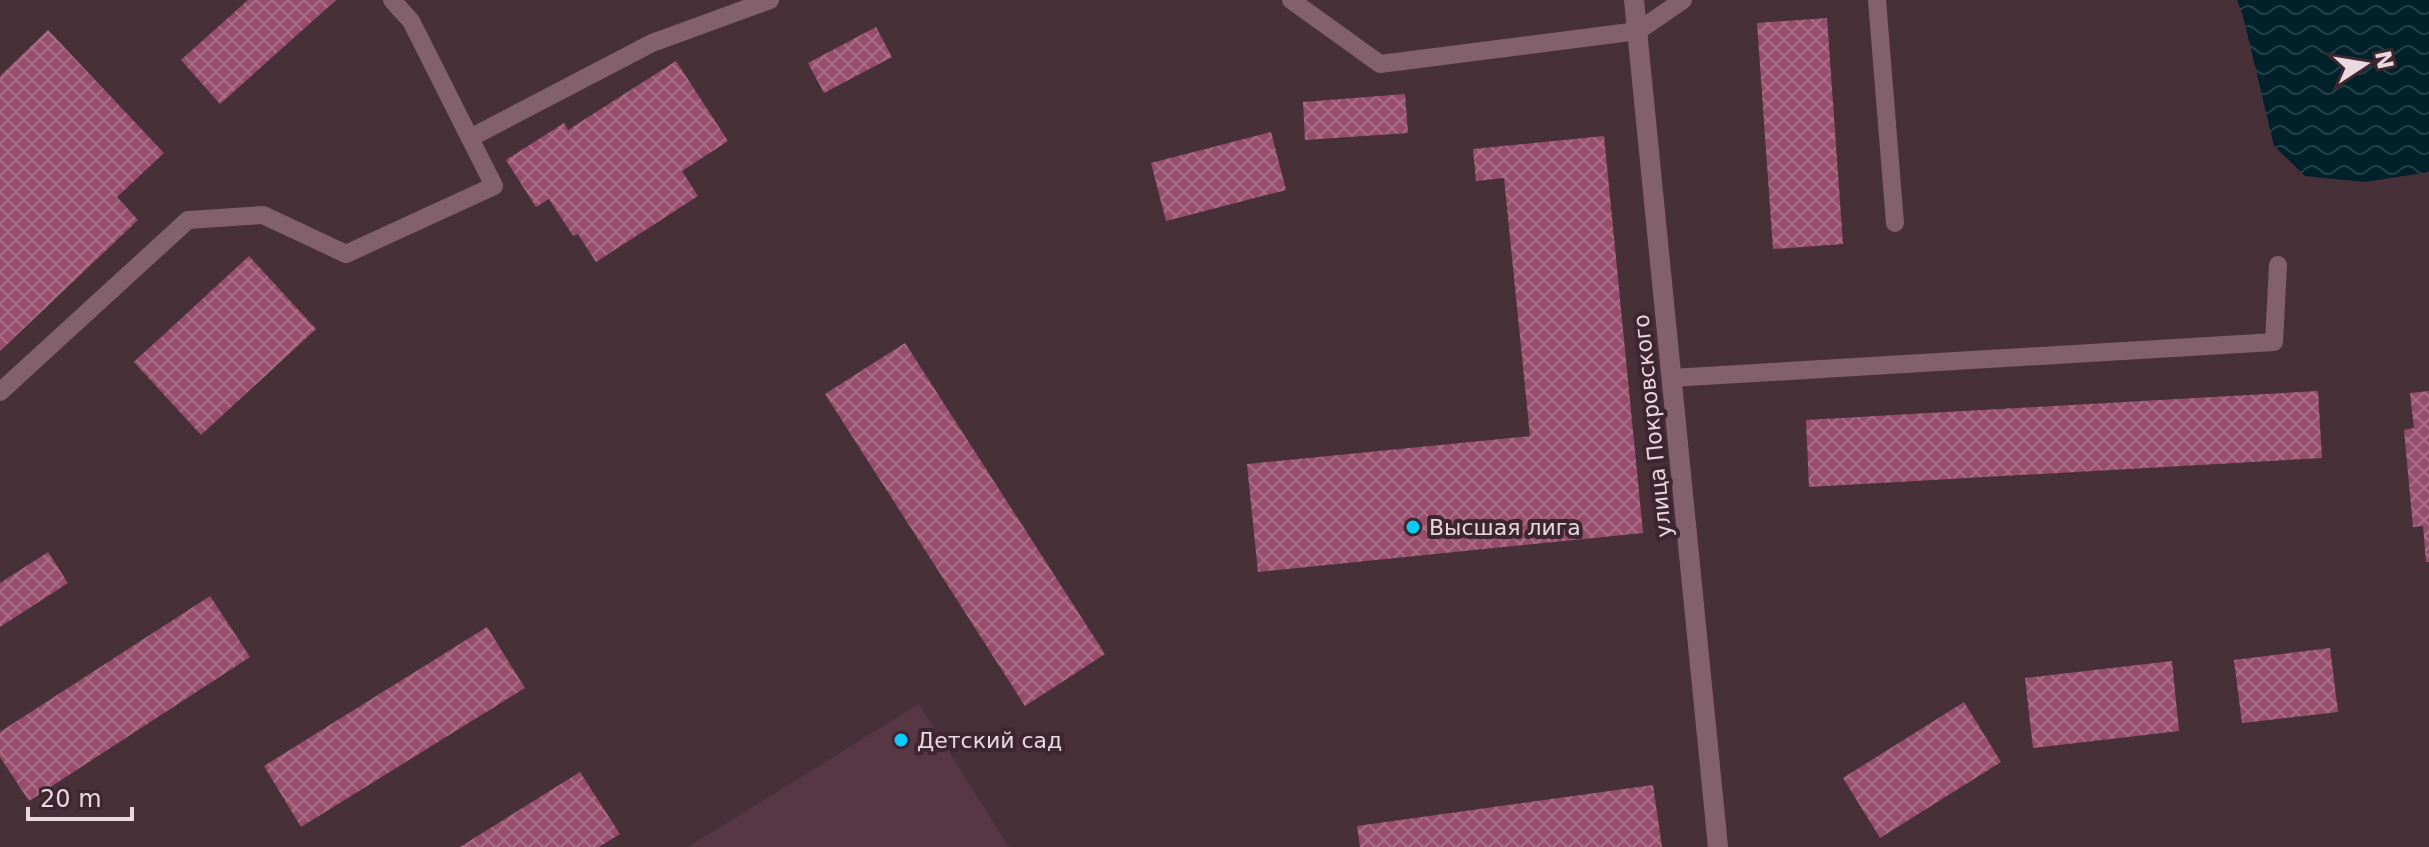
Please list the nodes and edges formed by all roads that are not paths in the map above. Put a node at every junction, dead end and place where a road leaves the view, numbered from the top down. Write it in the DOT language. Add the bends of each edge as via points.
graph roads {
  1 [pos="392,0"];
  2 [pos="770,0"];
  3 [pos="1291,0"];
  4 [pos="1634,0"];
  5 [pos="1683,0"];
  6 [pos="1696,0"];
  7 [pos="1877,0"];
  8 [pos="1638,31"];
  9 [pos="470,138"];
  10 [pos="1895,223"];
  11 [pos="2278,265"];
  12 [pos="1671,378"];
  13 [pos="0,392"];
  14 [pos="1718,847"];
  1 -- 9 [label="lane" via="411,21"];
  2 -- 9 [label="lane" via="652,43"];
  3 -- 8 [label="lane" via="1380,64"];
  4 -- 8 [label="street, улица Покровского"];
  5 -- 6 [label="lane"];
  5 -- 8 [label="lane"];
  7 -- 10 [label="lane"];
  8 -- 12 [label="street, улица Покровского"];
  9 -- 13 [label="lane" via="494,186 346,254 263,215 188,220"];
  11 -- 12 [label="lane" via="2274,342"];
  12 -- 14 [label="street, улица Покровского"];
}
